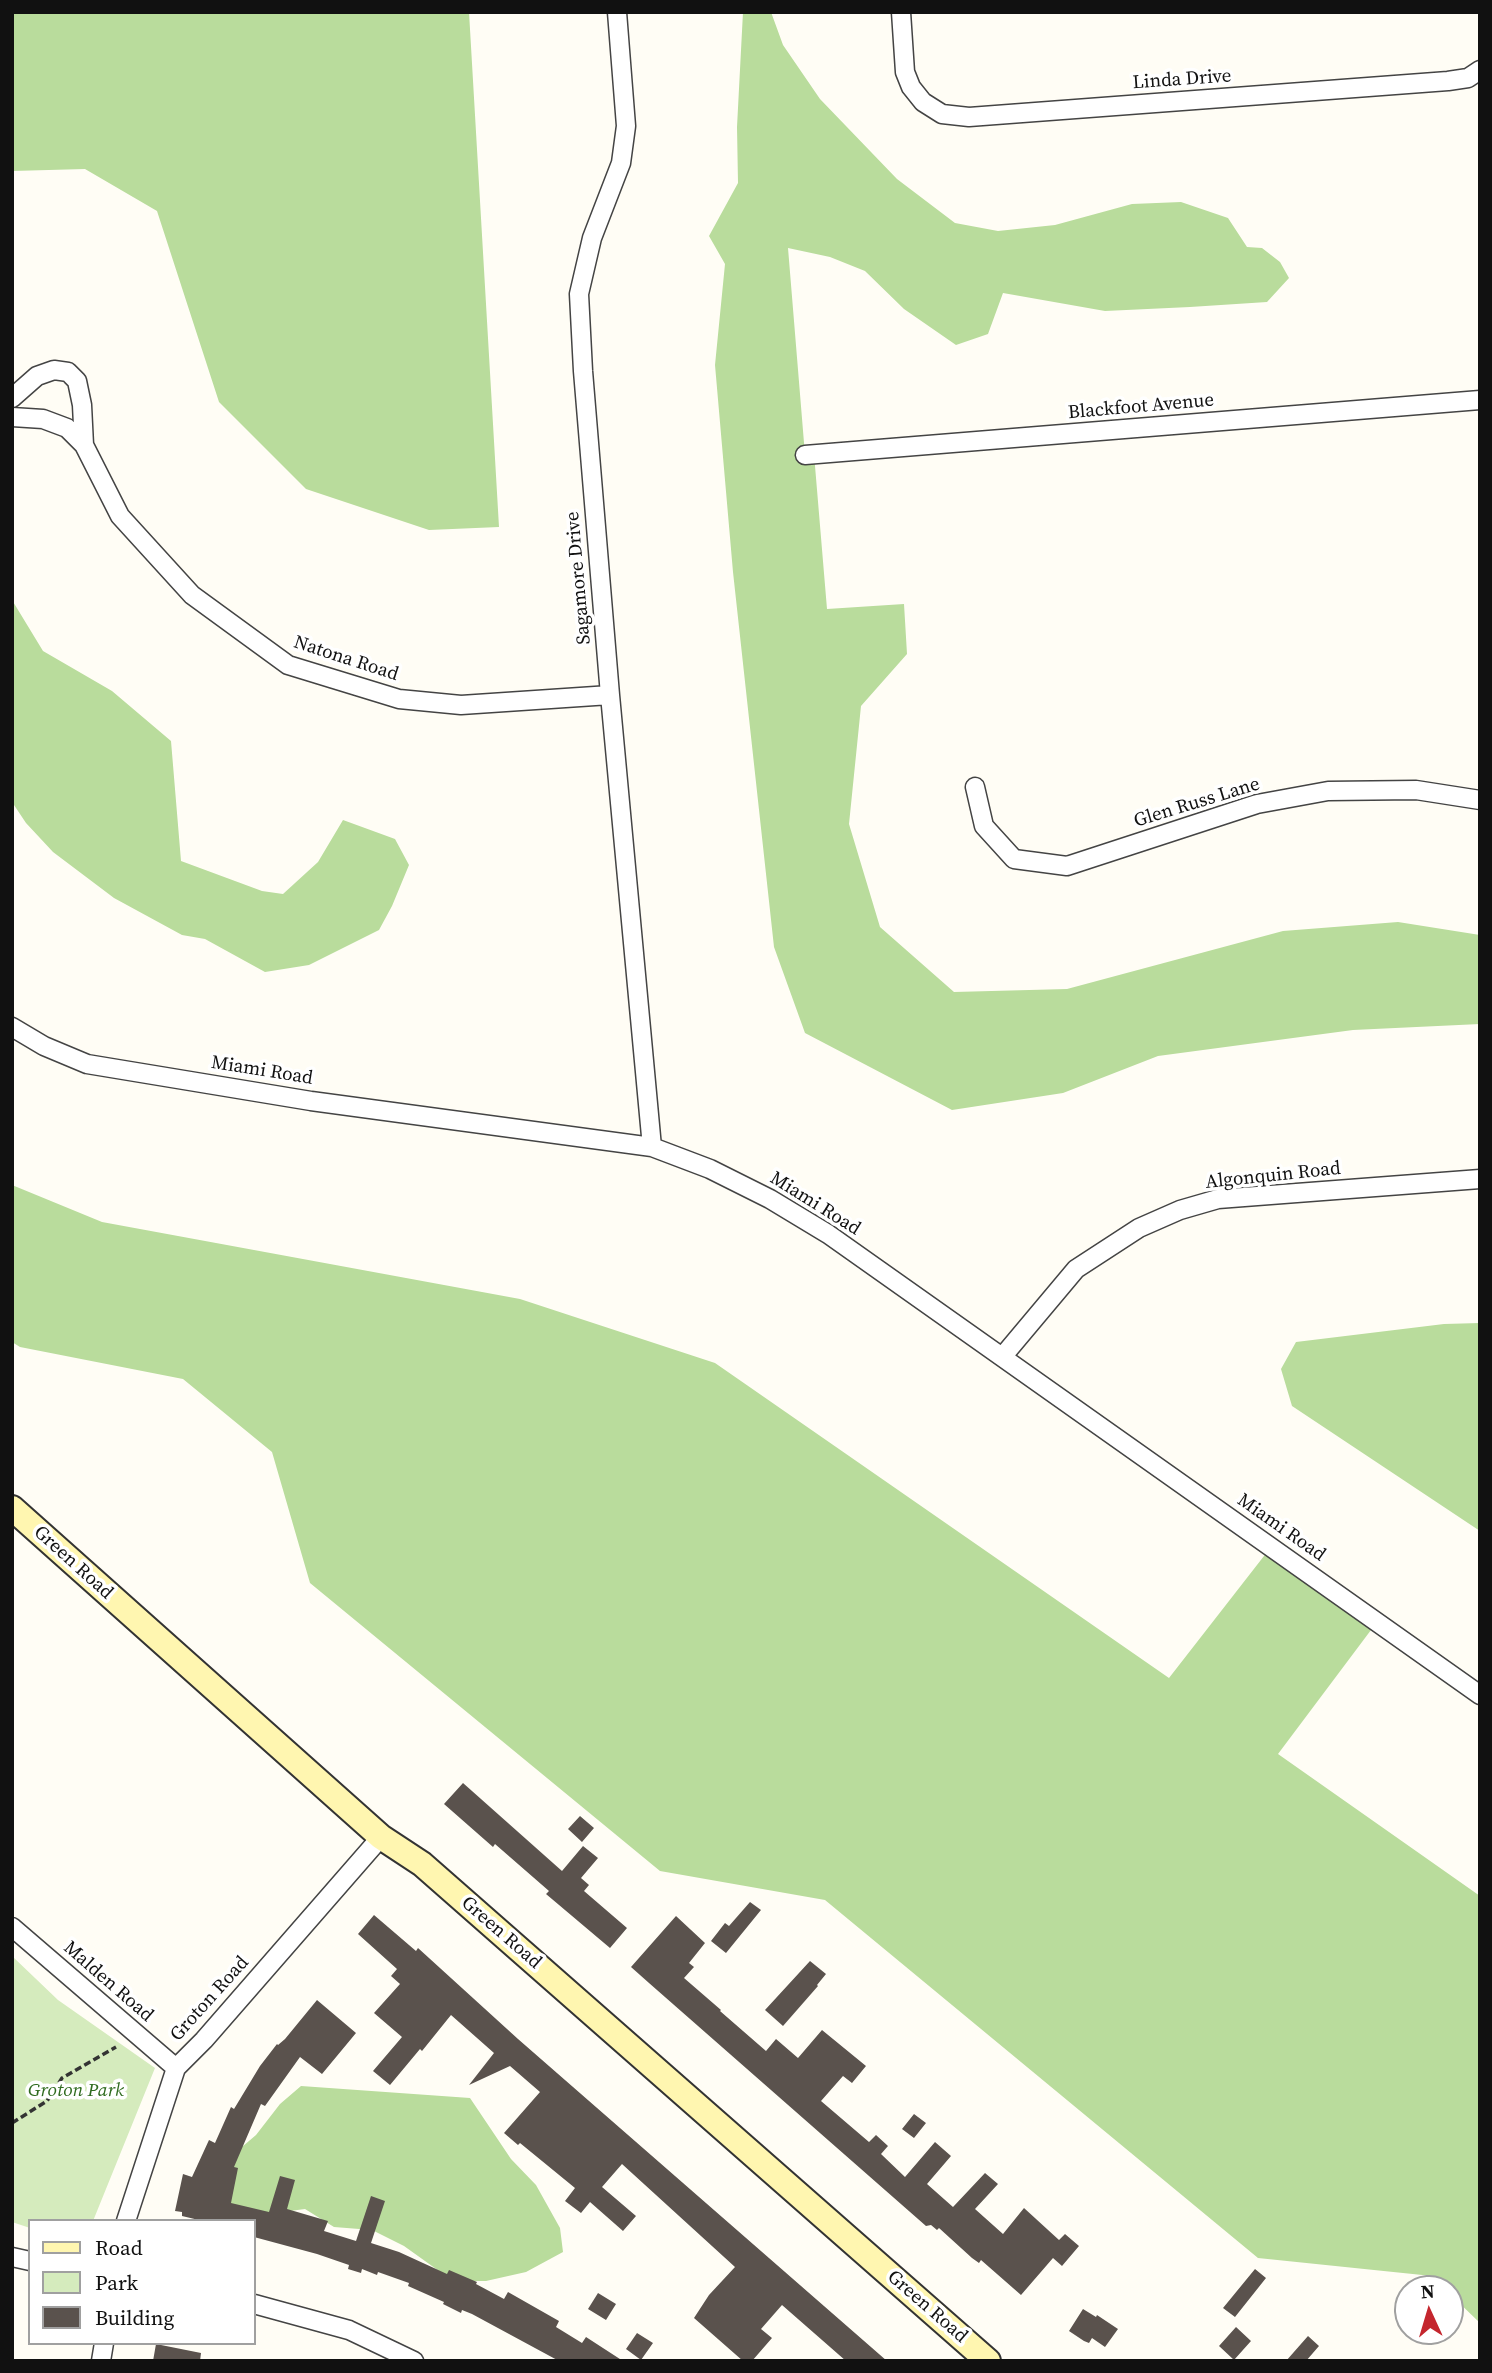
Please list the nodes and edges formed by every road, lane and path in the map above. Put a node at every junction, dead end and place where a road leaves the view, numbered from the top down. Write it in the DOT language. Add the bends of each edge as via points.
graph roads {
  1 [pos="617,12"];
  2 [pos="901,12"];
  3 [pos="1480,71"];
  4 [pos="12,398"];
  5 [pos="1480,400"];
  6 [pos="12,417"];
  7 [pos="83,445"];
  8 [pos="805,455"];
  9 [pos="610,695"];
  10 [pos="975,787"];
  11 [pos="1480,800"];
  12 [pos="12,1027"];
  13 [pos="652,1147"];
  14 [pos="1480,1179"];
  15 [pos="1003,1356"];
  16 [pos="12,1508"];
  17 [pos="1480,1695"];
  18 [pos="381,1837"];
  19 [pos="12,1927"];
  20 [pos="116,2047"];
  21 [pos="176,2068"];
  22 [pos="12,2123"];
  23 [pos="127,2219"];
  24 [pos="256,2305"];
  25 [pos="414,2361"];
  26 [pos="988,2361"];
  1 -- 9 [label="street, Sagamore Drive" via="626,125 621,163 592,239 579,294"];
  2 -- 3 [label="street, Linda Drive" via="905,72 911,87 942,114 969,117 1448,81"];
  4 -- 7 [label="street, Natona Road" via="37,376 54,370 68,372 77,381 82,405"];
  5 -- 8 [label="street, Blackfoot Avenue"];
  6 -- 7 [label="street, Natona Road" via="43,419 67,428"];
  7 -- 9 [label="street, Natona Road" via="120,516 192,595 288,665 399,699 460,705"];
  9 -- 13 [label="street, Sagamore Drive"];
  10 -- 11 [label="street, Glen Russ Lane" via="984,826 1014,859 1067,866 1257,804 1328,790 1416,790"];
  12 -- 13 [label="street, Miami Road" via="87,1064 311,1101"];
  13 -- 15 [label="street, Miami Road" via="710,1169 781,1206"];
  14 -- 15 [label="street, Algonquin Road" via="1218,1199 1180,1210 1139,1228 1076,1269"];
  15 -- 17 [label="street, Miami Road"];
  16 -- 18 [label="main road, Green Road"];
  18 -- 21 [label="street, Groton Road"];
  18 -- 26 [label="main road, Green Road" via="422,1864"];
  19 -- 21 [label="street, Malden Road"];
  20 -- 22 [label="path" via="62,2078 47,2101"];
  21 -- 23 [label="street, Groton Road"];
  24 -- 25 [label="street" via="349,2330"];
}
